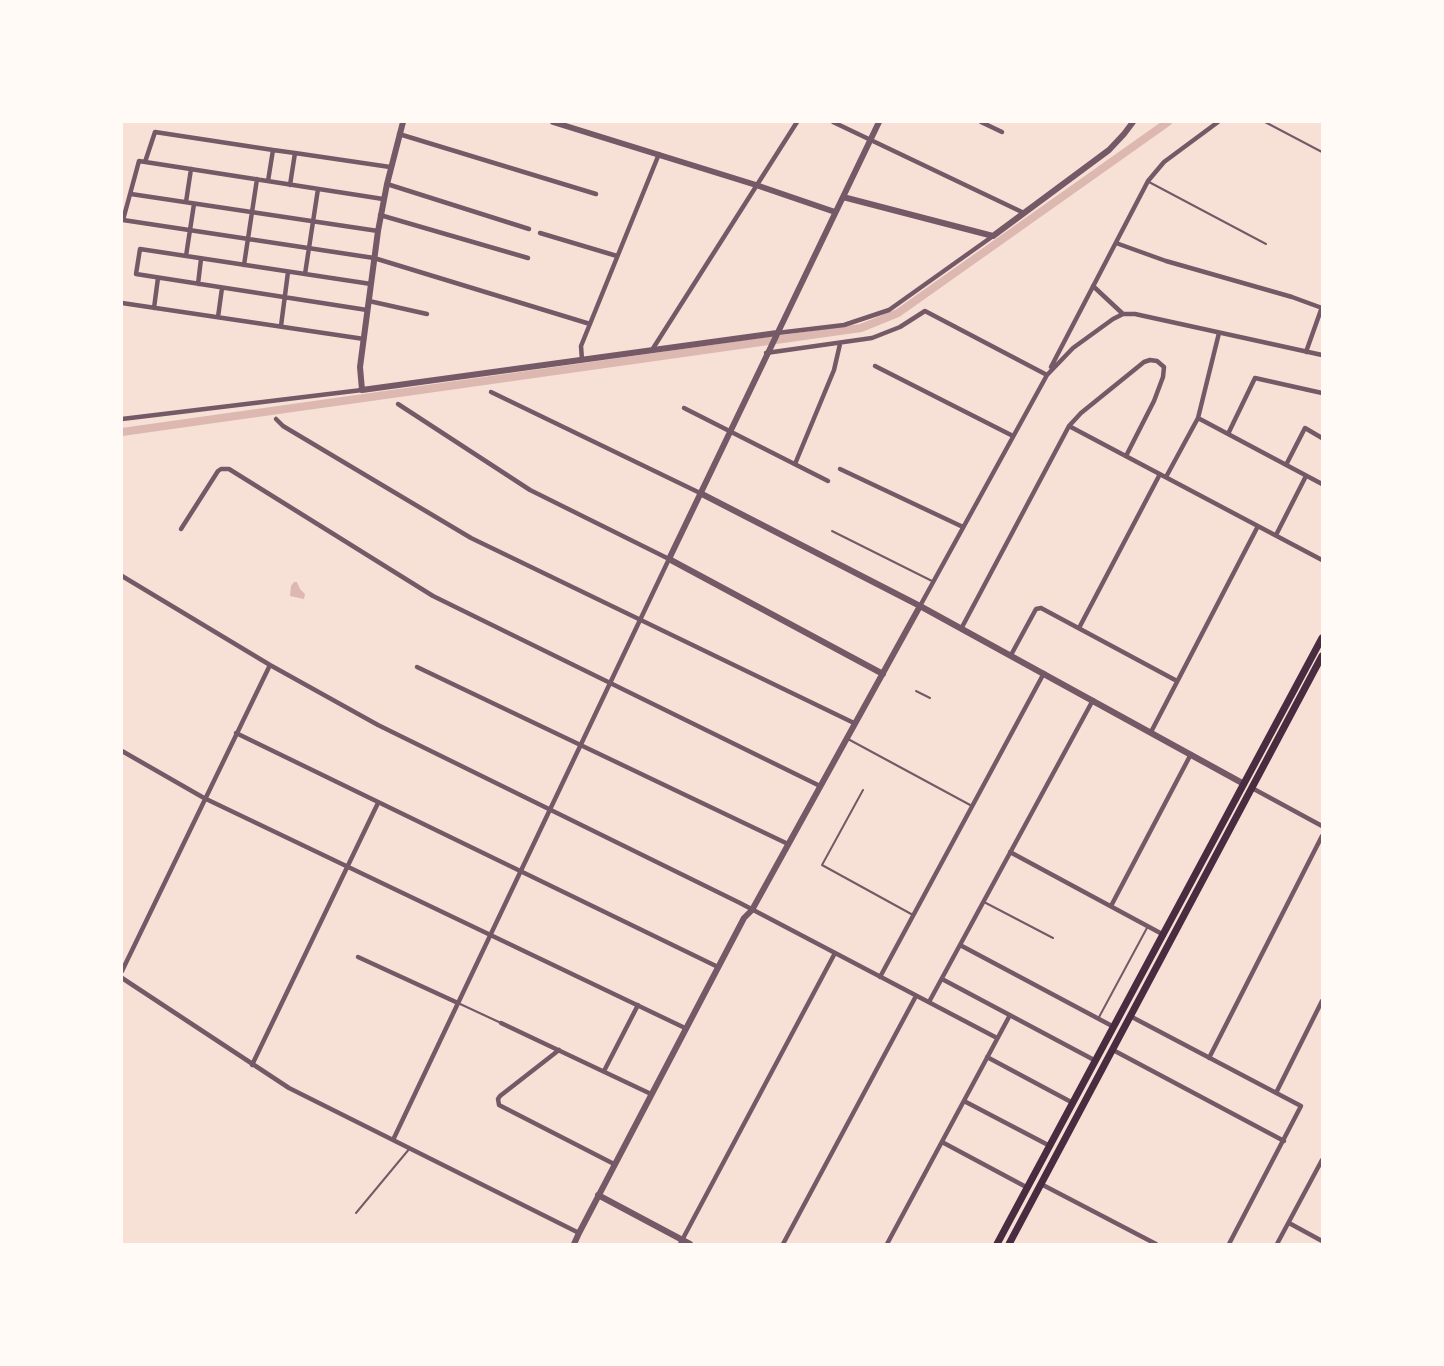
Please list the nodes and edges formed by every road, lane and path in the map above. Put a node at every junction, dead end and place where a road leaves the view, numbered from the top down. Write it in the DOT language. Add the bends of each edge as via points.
graph roads {
  1 [pos="404,122"];
  2 [pos="554,122"];
  3 [pos="797,122"];
  4 [pos="833,122"];
  5 [pos="879,122"];
  6 [pos="981,122"];
  7 [pos="1130,122"];
  8 [pos="1218,122"];
  9 [pos="1265,122"];
  10 [pos="1002,132"];
  11 [pos="399,134"];
  12 [pos="870,140"];
  13 [pos="273,150"];
  14 [pos="1323,152"];
  15 [pos="295,153"];
  16 [pos="659,154"];
  17 [pos="146,162"];
  18 [pos="390,167"];
  19 [pos="191,169"];
  20 [pos="257,179"];
  21 [pos="268,181"];
  22 [pos="1148,181"];
  23 [pos="290,184"];
  24 [pos="387,184"];
  25 [pos="756,185"];
  26 [pos="318,189"];
  27 [pos="130,194"];
  28 [pos="596,194"];
  29 [pos="843,197"];
  30 [pos="383,199"];
  31 [pos="186,202"];
  32 [pos="194,204"];
  33 [pos="252,212"];
  34 [pos="835,212"];
  35 [pos="1024,213"];
  36 [pos="380,215"];
  37 [pos="313,222"];
  38 [pos="190,230"];
  39 [pos="529,230"];
  40 [pos="378,231"];
  41 [pos="540,232"];
  42 [pos="993,236"];
  43 [pos="248,239"];
  44 [pos="1116,243"];
  45 [pos="1266,244"];
  46 [pos="309,248"];
  47 [pos="186,256"];
  48 [pos="617,256"];
  49 [pos="374,258"];
  50 [pos="528,258"];
  51 [pos="201,259"];
  52 [pos="244,265"];
  53 [pos="288,272"];
  54 [pos="305,274"];
  55 [pos="158,278"];
  56 [pos="198,284"];
  57 [pos="371,284"];
  58 [pos="1093,286"];
  59 [pos="222,288"];
  60 [pos="285,297"];
  61 [pos="369,301"];
  62 [pos="122,303"];
  63 [pos="1322,307"];
  64 [pos="154,308"];
  65 [pos="368,310"];
  66 [pos="427,314"];
  67 [pos="1123,314"];
  68 [pos="218,317"];
  69 [pos="590,324"];
  70 [pos="280,327"];
  71 [pos="777,333"];
  72 [pos="1219,333"];
  73 [pos="364,339"];
  74 [pos="840,344"];
  75 [pos="652,350"];
  76 [pos="1306,352"];
  77 [pos="766,353"];
  78 [pos="1323,355"];
  79 [pos="582,360"];
  80 [pos="875,366"];
  81 [pos="1047,375"];
  82 [pos="362,390"];
  83 [pos="491,392"];
  84 [pos="1323,393"];
  85 [pos="398,404"];
  86 [pos="684,408"];
  87 [pos="1198,418"];
  88 [pos="122,419"];
  89 [pos="276,419"];
  90 [pos="1069,426"];
  91 [pos="730,431"];
  92 [pos="1228,434"];
  93 [pos="1013,436"];
  94 [pos="1323,438"];
  95 [pos="1126,456"];
  96 [pos="795,465"];
  97 [pos="1286,465"];
  98 [pos="840,469"];
  99 [pos="1160,474"];
  100 [pos="1306,476"];
  101 [pos="1166,477"];
  102 [pos="828,481"];
  103 [pos="1323,484"];
  104 [pos="700,494"];
  105 [pos="1258,526"];
  106 [pos="963,527"];
  107 [pos="181,529"];
  108 [pos="832,531"];
  109 [pos="1276,536"];
  110 [pos="669,559"];
  111 [pos="1323,560"];
  112 [pos="122,576"];
  113 [pos="934,582"];
  114 [pos="920,606"];
  115 [pos="640,620"];
  116 [pos="961,628"];
  117 [pos="1079,628"];
  118 [pos="1323,638"];
  119 [pos="1011,655"];
  120 [pos="1323,656"];
  121 [pos="270,665"];
  122 [pos="1320,666"];
  123 [pos="417,667"];
  124 [pos="1044,673"];
  125 [pos="883,674"];
  126 [pos="1177,681"];
  127 [pos="610,682"];
  128 [pos="916,691"];
  129 [pos="930,698"];
  130 [pos="1093,700"];
  131 [pos="854,723"];
  132 [pos="1151,732"];
  133 [pos="236,733"];
  134 [pos="847,738"];
  135 [pos="580,746"];
  136 [pos="122,752"];
  137 [pos="1191,754"];
  138 [pos="1245,784"];
  139 [pos="820,786"];
  140 [pos="1252,788"];
  141 [pos="863,790"];
  142 [pos="204,798"];
  143 [pos="378,803"];
  144 [pos="972,806"];
  145 [pos="550,808"];
  146 [pos="1323,826"];
  147 [pos="1323,836"];
  148 [pos="788,844"];
  149 [pos="1010,852"];
  150 [pos="348,866"];
  151 [pos="521,871"];
  152 [pos="984,902"];
  153 [pos="1111,906"];
  154 [pos="752,910"];
  155 [pos="913,915"];
  156 [pos="1148,926"];
  157 [pos="490,934"];
  158 [pos="1164,934"];
  159 [pos="1053,938"];
  160 [pos="1172,939"];
  161 [pos="960,945"];
  162 [pos="835,953"];
  163 [pos="358,957"];
  164 [pos="718,967"];
  165 [pos="122,971"];
  166 [pos="880,977"];
  167 [pos="122,978"];
  168 [pos="942,979"];
  169 [pos="916,996"];
  170 [pos="1323,1001"];
  171 [pos="929,1002"];
  172 [pos="458,1003"];
  173 [pos="638,1005"];
  174 [pos="1122,1012"];
  175 [pos="1010,1015"];
  176 [pos="1130,1017"];
  177 [pos="1098,1019"];
  178 [pos="501,1023"];
  179 [pos="1114,1027"];
  180 [pos="685,1028"];
  181 [pos="1122,1032"];
  182 [pos="997,1038"];
  183 [pos="559,1050"];
  184 [pos="1113,1050"];
  185 [pos="987,1057"];
  186 [pos="1209,1058"];
  187 [pos="1096,1061"];
  188 [pos="252,1065"];
  189 [pos="604,1071"];
  190 [pos="1276,1093"];
  191 [pos="651,1094"];
  192 [pos="964,1101"];
  193 [pos="1073,1103"];
  194 [pos="393,1140"];
  195 [pos="1284,1141"];
  196 [pos="942,1142"];
  197 [pos="1050,1146"];
  198 [pos="410,1148"];
  199 [pos="1058,1151"];
  200 [pos="1323,1160"];
  201 [pos="614,1164"];
  202 [pos="1041,1184"];
  203 [pos="1028,1188"];
  204 [pos="1036,1193"];
  205 [pos="598,1195"];
  206 [pos="356,1213"];
  207 [pos="1289,1223"];
  208 [pos="579,1233"];
  209 [pos="1323,1241"];
  210 [pos="681,1242"];
  211 [pos="574,1245"];
  212 [pos="690,1245"];
  213 [pos="783,1245"];
  214 [pos="887,1245"];
  215 [pos="997,1245"];
  216 [pos="1009,1245"];
  217 [pos="1156,1245"];
  218 [pos="1229,1245"];
  219 [pos="1277,1245"];
  1 -- 11 [label="street"];
  2 -- 16 [label="street"];
  3 -- 25 [label="street"];
  4 -- 12 [label="street"];
  5 -- 12 [label="street"];
  6 -- 10 [label="street"];
  7 -- 35 [label="street" via="1109,150"];
  8 -- 22 [label="street" via="1164,162"];
  9 -- 14 [label="lane"];
  11 -- 18 [label="street"];
  11 -- 28 [label="street"];
  12 -- 29 [label="street"];
  12 -- 35 [label="street"];
  13 -- 15 [label="street"];
  13 -- 17 [label="street" via="155,132"];
  13 -- 21 [label="street"];
  15 -- 18 [label="street"];
  15 -- 23 [label="street"];
  16 -- 25 [label="street"];
  16 -- 48 [label="street"];
  17 -- 19 [label="street"];
  17 -- 27 [label="street" via="139,161"];
  18 -- 24 [label="street"];
  19 -- 20 [label="street"];
  19 -- 31 [label="street"];
  20 -- 21 [label="street"];
  20 -- 33 [label="street"];
  21 -- 23 [label="street"];
  22 -- 44 [label="street"];
  22 -- 45 [label="lane"];
  23 -- 26 [label="street"];
  24 -- 30 [label="street"];
  24 -- 39 [label="street"];
  25 -- 34 [label="street"];
  25 -- 75 [label="street"];
  26 -- 30 [label="street"];
  26 -- 37 [label="street"];
  27 -- 31 [label="street"];
  27 -- 38 [label="street" via="123,220"];
  29 -- 34 [label="street"];
  29 -- 42 [label="street"];
  30 -- 36 [label="street"];
  31 -- 32 [label="street"];
  32 -- 33 [label="street"];
  32 -- 38 [label="street"];
  33 -- 37 [label="street"];
  33 -- 43 [label="street"];
  34 -- 71 [label="street"];
  35 -- 42 [label="street"];
  36 -- 40 [label="street"];
  36 -- 50 [label="street"];
  37 -- 40 [label="street"];
  37 -- 46 [label="street"];
  38 -- 43 [label="street"];
  38 -- 47 [label="street"];
  40 -- 49 [label="street"];
  41 -- 48 [label="street"];
  42 -- 71 [label="street" via="889,310 844,325"];
  43 -- 46 [label="street"];
  43 -- 52 [label="street"];
  44 -- 58 [label="street"];
  44 -- 63 [label="street"];
  46 -- 49 [label="street"];
  46 -- 54 [label="street"];
  47 -- 51 [label="street"];
  47 -- 55 [label="street" via="140,249 136,274"];
  48 -- 69 [label="street"];
  49 -- 57 [label="street"];
  49 -- 69 [label="street"];
  51 -- 52 [label="street"];
  51 -- 56 [label="street"];
  52 -- 53 [label="street"];
  53 -- 54 [label="street"];
  53 -- 60 [label="street"];
  54 -- 57 [label="street"];
  55 -- 56 [label="street"];
  55 -- 64 [label="street"];
  56 -- 59 [label="street"];
  57 -- 61 [label="street"];
  58 -- 67 [label="street"];
  58 -- 81 [label="street"];
  59 -- 60 [label="street"];
  59 -- 68 [label="street"];
  60 -- 65 [label="street"];
  60 -- 70 [label="street"];
  61 -- 65 [label="street"];
  61 -- 66 [label="street"];
  62 -- 64 [label="street"];
  63 -- 76 [label="street"];
  64 -- 68 [label="street"];
  65 -- 73 [label="street"];
  67 -- 72 [label="street"];
  67 -- 81 [label="street" via="1073,348"];
  68 -- 70 [label="street"];
  69 -- 79 [label="street" via="581,346"];
  70 -- 73 [label="street"];
  71 -- 75 [label="street"];
  71 -- 77 [label="street"];
  72 -- 76 [label="street"];
  72 -- 87 [label="street"];
  73 -- 82 [label="street"];
  74 -- 77 [label="street"];
  74 -- 81 [label="street" via="884,334 925,311"];
  74 -- 96 [label="street" via="834,370"];
  75 -- 79 [label="street"];
  76 -- 78 [label="street"];
  77 -- 91 [label="street"];
  79 -- 82 [label="street"];
  80 -- 93 [label="street"];
  81 -- 93 [label="street"];
  82 -- 88 [label="street"];
  83 -- 104 [label="street"];
  84 -- 92 [label="street" via="1255,378"];
  85 -- 110 [label="street" via="530,490"];
  86 -- 91 [label="street"];
  87 -- 92 [label="street"];
  87 -- 101 [label="street"];
  89 -- 115 [label="street" via="471,538"];
  90 -- 95 [label="street"];
  90 -- 95 [label="street" via="1144,362 1160,362 1164,373 1157,394"];
  90 -- 116 [label="street"];
  91 -- 96 [label="street"];
  91 -- 104 [label="street"];
  92 -- 97 [label="street"];
  93 -- 106 [label="street"];
  94 -- 97 [label="street" via="1305,428"];
  95 -- 99 [label="street"];
  96 -- 102 [label="street"];
  97 -- 100 [label="street"];
  98 -- 106 [label="street"];
  99 -- 101 [label="street"];
  99 -- 117 [label="street"];
  100 -- 103 [label="street"];
  100 -- 109 [label="street"];
  101 -- 105 [label="street"];
  104 -- 110 [label="street"];
  104 -- 114 [label="street"];
  105 -- 109 [label="street"];
  105 -- 126 [label="street"];
  106 -- 113 [label="street"];
  107 -- 127 [label="street" via="218,471 229,469 433,596"];
  108 -- 113 [label="lane"];
  109 -- 111 [label="street"];
  110 -- 115 [label="street"];
  110 -- 125 [label="street"];
  112 -- 121 [label="street"];
  113 -- 114 [label="street"];
  114 -- 116 [label="street"];
  114 -- 125 [label="street"];
  115 -- 127 [label="street"];
  115 -- 131 [label="street"];
  116 -- 119 [label="street"];
  117 -- 119 [label="street" via="1038,608"];
  117 -- 126 [label="street"];
  118 -- 138 [label="main road"];
  119 -- 124 [label="street"];
  120 -- 122 [label="main road"];
  121 -- 133 [label="street"];
  121 -- 145 [label="street" via="388,730"];
  122 -- 140 [label="main road"];
  123 -- 135 [label="street"];
  124 -- 130 [label="street"];
  124 -- 144 [label="street"];
  125 -- 131 [label="street"];
  126 -- 132 [label="street"];
  127 -- 135 [label="street"];
  127 -- 139 [label="street"];
  128 -- 129 [label="lane"];
  130 -- 132 [label="street"];
  130 -- 149 [label="street"];
  131 -- 134 [label="street"];
  132 -- 137 [label="street"];
  133 -- 142 [label="street"];
  133 -- 143 [label="street"];
  134 -- 139 [label="street"];
  134 -- 144 [label="lane"];
  135 -- 145 [label="street"];
  135 -- 148 [label="street"];
  136 -- 142 [label="street"];
  137 -- 138 [label="street"];
  137 -- 153 [label="street"];
  138 -- 140 [label="main road"];
  138 -- 158 [label="main road"];
  139 -- 148 [label="street"];
  140 -- 146 [label="street"];
  140 -- 160 [label="main road"];
  141 -- 155 [label="lane" via="822,865"];
  142 -- 150 [label="street"];
  142 -- 165 [label="street"];
  143 -- 150 [label="street"];
  143 -- 151 [label="street"];
  144 -- 155 [label="street"];
  145 -- 151 [label="street"];
  145 -- 154 [label="street"];
  147 -- 186 [label="street"];
  148 -- 154 [label="street"];
  149 -- 152 [label="street"];
  149 -- 153 [label="street"];
  150 -- 157 [label="street"];
  150 -- 188 [label="street"];
  151 -- 157 [label="street"];
  151 -- 164 [label="street"];
  152 -- 159 [label="lane"];
  152 -- 161 [label="street"];
  153 -- 156 [label="street"];
  154 -- 162 [label="street"];
  154 -- 164 [label="street"];
  155 -- 166 [label="street"];
  156 -- 158 [label="street"];
  156 -- 177 [label="lane"];
  157 -- 172 [label="street"];
  157 -- 173 [label="street"];
  158 -- 160 [label="main road"];
  158 -- 174 [label="main road"];
  160 -- 176 [label="main road"];
  161 -- 168 [label="street"];
  161 -- 177 [label="street"];
  162 -- 166 [label="street"];
  162 -- 210 [label="street"];
  163 -- 172 [label="street"];
  164 -- 180 [label="street"];
  166 -- 169 [label="street"];
  167 -- 188 [label="street"];
  168 -- 171 [label="street"];
  168 -- 175 [label="street"];
  169 -- 171 [label="street"];
  169 -- 213 [label="street"];
  170 -- 190 [label="street"];
  171 -- 182 [label="street"];
  172 -- 178 [label="lane"];
  172 -- 194 [label="street"];
  173 -- 180 [label="street"];
  173 -- 189 [label="street"];
  174 -- 176 [label="main road"];
  174 -- 179 [label="main road"];
  175 -- 182 [label="street"];
  175 -- 187 [label="street"];
  176 -- 181 [label="main road"];
  176 -- 186 [label="street"];
  177 -- 179 [label="street"];
  178 -- 183 [label="street"];
  179 -- 181 [label="main road"];
  179 -- 187 [label="main road"];
  180 -- 191 [label="street"];
  181 -- 184 [label="main road"];
  182 -- 185 [label="street"];
  183 -- 189 [label="street"];
  183 -- 201 [label="street" via="500,1096 499,1105"];
  184 -- 195 [label="street"];
  184 -- 199 [label="main road"];
  185 -- 192 [label="street"];
  185 -- 193 [label="street"];
  186 -- 190 [label="street"];
  187 -- 193 [label="main road"];
  188 -- 194 [label="street"];
  189 -- 191 [label="street"];
  190 -- 195 [label="street" via="1301,1107"];
  191 -- 201 [label="street"];
  192 -- 196 [label="street"];
  192 -- 197 [label="street"];
  193 -- 197 [label="main road"];
  194 -- 198 [label="street"];
  195 -- 218 [label="street"];
  196 -- 203 [label="street"];
  196 -- 214 [label="street"];
  197 -- 199 [label="main road"];
  197 -- 203 [label="main road"];
  198 -- 206 [label="lane"];
  198 -- 208 [label="street"];
  199 -- 202 [label="main road"];
  200 -- 207 [label="street"];
  201 -- 205 [label="street"];
  202 -- 204 [label="main road"];
  202 -- 217 [label="street"];
  203 -- 204 [label="main road"];
  203 -- 215 [label="main road"];
  204 -- 216 [label="main road"];
  205 -- 208 [label="street"];
  205 -- 210 [label="street"];
  207 -- 209 [label="street"];
  207 -- 219 [label="street"];
  208 -- 211 [label="street"];
  210 -- 212 [label="street"];
}
